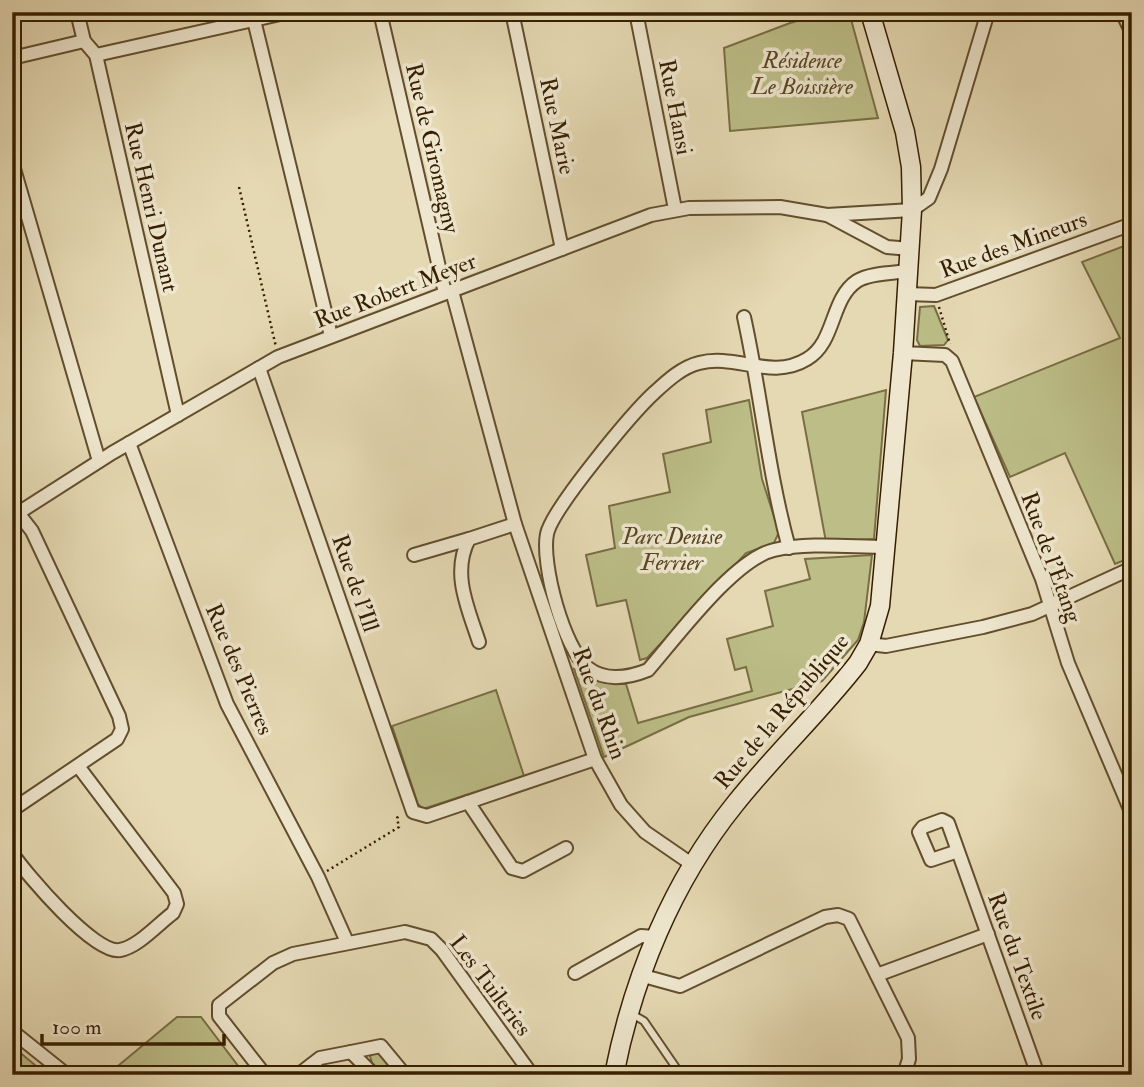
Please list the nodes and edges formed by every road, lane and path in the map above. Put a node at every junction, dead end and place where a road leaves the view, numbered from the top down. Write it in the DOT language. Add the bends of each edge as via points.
graph roads {
  1 [pos="77,12"];
  2 [pos="289,12"];
  3 [pos="380,12"];
  4 [pos="512,12"];
  5 [pos="636,12"];
  6 [pos="870,12"];
  7 [pos="988,12"];
  8 [pos="1122,12"];
  9 [pos="253,16"];
  10 [pos="1132,33"];
  11 [pos="84,41"];
  12 [pos="96,55"];
  13 [pos="12,58"];
  14 [pos="12,162"];
  15 [pos="239,187"];
  16 [pos="675,209"];
  17 [pos="912,210"];
  18 [pos="827,215"];
  19 [pos="1132,224"];
  20 [pos="562,249"];
  21 [pos="911,249"];
  22 [pos="908,284"];
  23 [pos="448,292"];
  24 [pos="936,295"];
  25 [pos="744,317"];
  26 [pos="331,336"];
  27 [pos="903,353"];
  28 [pos="278,357"];
  29 [pos="951,361"];
  30 [pos="259,368"];
  31 [pos="755,368"];
  32 [pos="178,415"];
  33 [pos="129,443"];
  34 [pos="99,461"];
  35 [pos="14,514"];
  36 [pos="516,524"];
  37 [pos="469,539"];
  38 [pos="887,547"];
  39 [pos="789,548"];
  40 [pos="414,555"];
  41 [pos="1132,568"];
  42 [pos="1050,605"];
  43 [pos="479,642"];
  44 [pos="869,644"];
  45 [pos="595,759"];
  46 [pos="78,766"];
  47 [pos="468,802"];
  48 [pos="412,808"];
  49 [pos="12,810"];
  50 [pos="1132,814"];
  51 [pos="566,848"];
  52 [pos="958,851"];
  53 [pos="12,853"];
  54 [pos="693,865"];
  55 [pos="318,877"];
  56 [pos="988,934"];
  57 [pos="655,937"];
  58 [pos="347,942"];
  59 [pos="575,973"];
  60 [pos="640,975"];
  61 [pos="877,975"];
  62 [pos="628,1012"];
  63 [pos="12,1031"];
  64 [pos="351,1052"];
  65 [pos="67,1075"];
  66 [pos="265,1075"];
  67 [pos="298,1075"];
  68 [pos="374,1075"];
  69 [pos="405,1075"];
  70 [pos="532,1075"];
  71 [pos="614,1075"];
  72 [pos="681,1075"];
  73 [pos="904,1075"];
  74 [pos="1038,1075"];
  1 -- 11 [label="street, Rue Henri Dunant"];
  2 -- 9 [label="street"];
  3 -- 23 [label="street, Rue de Giromagny"];
  4 -- 20 [label="street, Rue Marie"];
  5 -- 16 [label="street, Rue Hansi"];
  6 -- 17 [label="main road, Rue de la République" via="905,132"];
  7 -- 17 [label="street" via="941,169 929,198"];
  8 -- 10 [label="street"];
  9 -- 12 [label="street"];
  9 -- 26 [label="street"];
  11 -- 12 [label="street, Rue Henri Dunant"];
  11 -- 13 [label="street"];
  12 -- 32 [label="street, Rue Henri Dunant"];
  14 -- 34 [label="street"];
  15 -- 28 [label="path"];
  16 -- 18 [label="street, Rue Robert Meyer" via="780,207"];
  16 -- 20 [label="street, Rue Robert Meyer"];
  17 -- 18 [label="street, Rue Robert Meyer"];
  17 -- 21 [label="main road, Rue de la République"];
  18 -- 21 [label="street, Rue Robert Meyer" via="887,247"];
  19 -- 24 [label="street, Rue des Mineurs"];
  20 -- 23 [label="street, Rue Robert Meyer"];
  21 -- 22 [label="main road, Rue de la République"];
  22 -- 24 [label="street, Rue des Mineurs"];
  22 -- 27 [label="main road, Rue de la République"];
  22 -- 31 [label="street" via="859,279 844,293 817,354 796,366"];
  23 -- 26 [label="street, Rue Robert Meyer"];
  23 -- 36 [label="street, Rue du Rhin"];
  24 -- 29 [label="path"];
  25 -- 31 [label="street"];
  26 -- 28 [label="street, Rue Robert Meyer"];
  27 -- 29 [label="street" via="944,355"];
  27 -- 38 [label="main road, Rue de la République"];
  28 -- 30 [label="street, Rue Robert Meyer"];
  29 -- 42 [label="street, Rue de l'Étang"];
  30 -- 32 [label="street, Rue Robert Meyer"];
  30 -- 48 [label="street, Rue de l'Ill"];
  31 -- 39 [label="street" via="758,409"];
  31 -- 39 [label="street" via="720,360 698,363 653,393 558,507 547,534 546,567 577,657 590,669 610,677 631,677 648,670 739,568 759,555"];
  32 -- 33 [label="street, Rue Robert Meyer"];
  33 -- 34 [label="street, Rue Robert Meyer"];
  33 -- 55 [label="street, Rue des Pierres" via="227,704"];
  34 -- 35 [label="street, Rue Robert Meyer"];
  35 -- 46 [label="street" via="32,531 119,716 122,729 117,739"];
  36 -- 37 [label="street"];
  36 -- 45 [label="street, Rue du Rhin"];
  37 -- 40 [label="street"];
  37 -- 43 [label="street" via="462,552 461,588"];
  38 -- 39 [label="street"];
  38 -- 44 [label="main road, Rue de la République" via="880,606"];
  41 -- 42 [label="street"];
  42 -- 44 [label="street" via="983,627 886,646"];
  42 -- 50 [label="street, Rue de l'Étang" via="1068,663"];
  44 -- 54 [label="main road, Rue de la République" via="842,683 735,804"];
  45 -- 47 [label="street"];
  45 -- 54 [label="street, Rue du Rhin" via="621,805 645,832"];
  46 -- 49 [label="street"];
  46 -- 53 [label="street" via="174,893 177,904 173,913 127,948 106,948 79,928"];
  47 -- 48 [label="street" via="427,816"];
  47 -- 51 [label="street" via="512,868 523,871"];
  48 -- 55 [label="path" via="397,818 399,827"];
  52 -- 56 [label="street, Rue du Textile"];
  54 -- 57 [label="main road, Rue de la République"];
  55 -- 58 [label="street, Rue des Pierres"];
  56 -- 61 [label="street"];
  56 -- 74 [label="street, Rue du Textile"];
  57 -- 59 [label="street" via="641,936"];
  57 -- 60 [label="main road, Rue de la République"];
  58 -- 66 [label="street, Les Tuileries" via="273,962 219,1004 219,1016"];
  58 -- 70 [label="street, Les Tuileries" via="405,932 431,939"];
  60 -- 61 [label="street" via="680,986 825,917 838,915 849,919"];
  60 -- 62 [label="main road, Rue de la République"];
  61 -- 73 [label="street" via="908,1038"];
  62 -- 71 [label="main road, Rue de la République"];
  62 -- 72 [label="lane" via="644,1021"];
  63 -- 65 [label="street"];
  64 -- 67 [label="street" via="320,1058"];
  64 -- 68 [label="street"];
  64 -- 69 [label="street" via="381,1046"];
}
